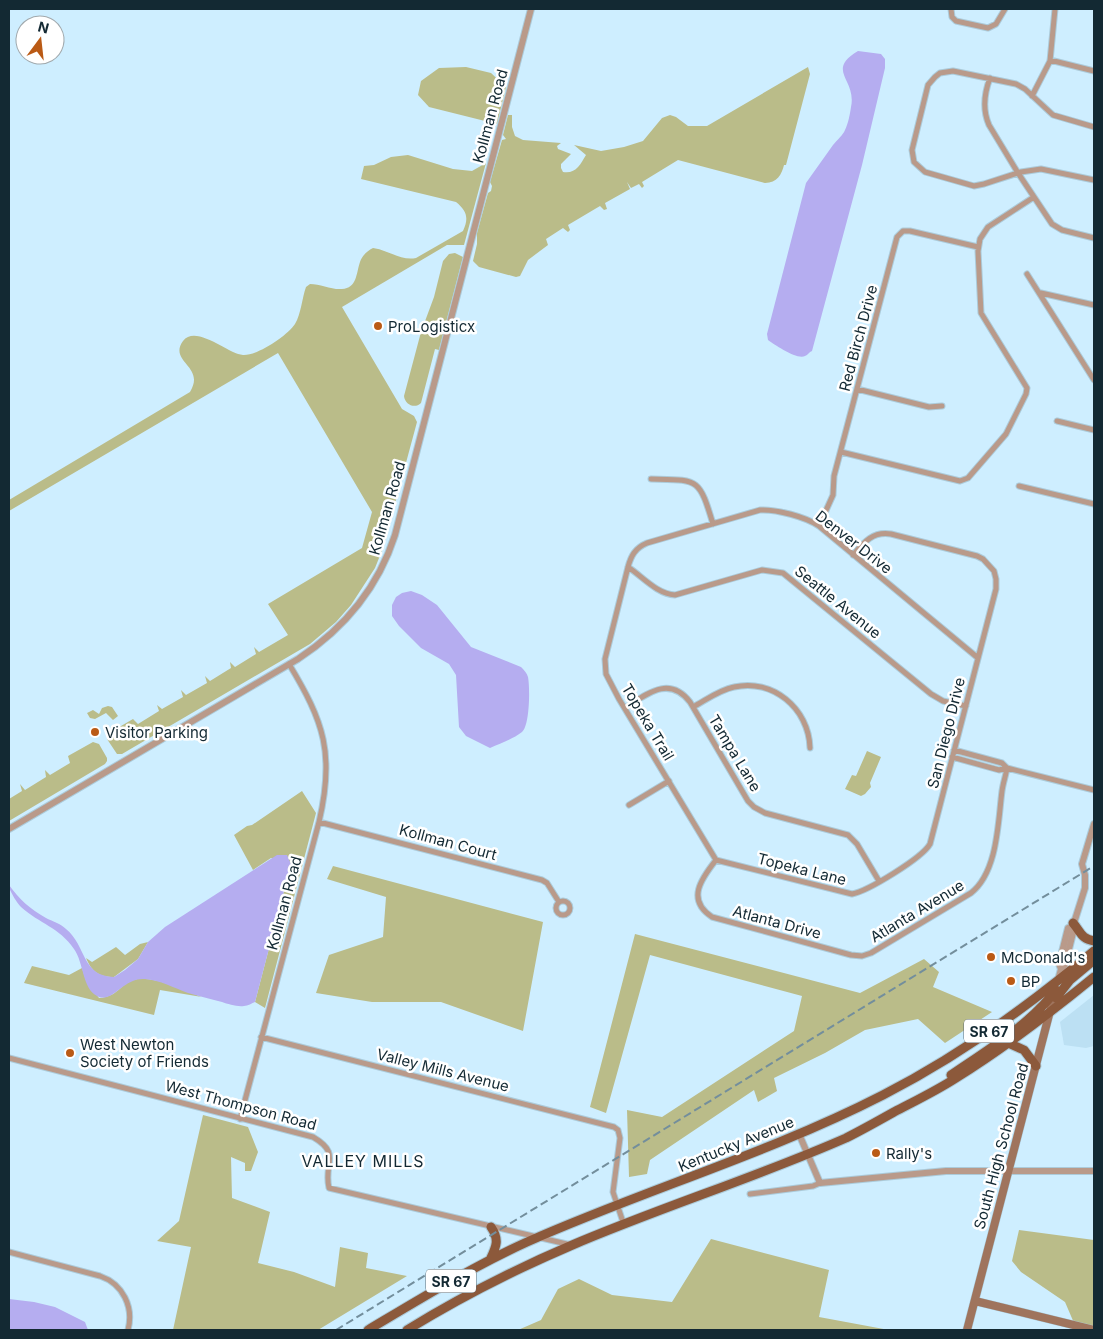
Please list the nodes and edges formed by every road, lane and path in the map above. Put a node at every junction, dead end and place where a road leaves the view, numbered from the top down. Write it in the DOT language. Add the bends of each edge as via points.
graph roads {
  1 [pos="531,9"];
  2 [pos="951,9"];
  3 [pos="1005,9"];
  4 [pos="1055,9"];
  5 [pos="1050,60"];
  6 [pos="1094,71"];
  7 [pos="990,78"];
  8 [pos="1032,96"];
  9 [pos="1094,126"];
  10 [pos="1018,173"];
  11 [pos="1094,180"];
  12 [pos="1034,197"];
  13 [pos="1094,238"];
  14 [pos="978,247"];
  15 [pos="1028,274"];
  16 [pos="1041,293"];
  17 [pos="1094,306"];
  18 [pos="1094,380"];
  19 [pos="857,390"];
  20 [pos="942,406"];
  21 [pos="1058,421"];
  22 [pos="1094,430"];
  23 [pos="841,452"];
  24 [pos="651,479"];
  25 [pos="1019,486"];
  26 [pos="1094,504"];
  27 [pos="713,524"];
  28 [pos="819,526"];
  29 [pos="636,549"];
  30 [pos="853,555"];
  31 [pos="628,568"];
  32 [pos="978,658"];
  33 [pos="289,664"];
  34 [pos="966,706"];
  35 [pos="692,707"];
  36 [pos="625,708"];
  37 [pos="810,748"];
  38 [pos="954,750"];
  39 [pos="952,758"];
  40 [pos="1008,768"];
  41 [pos="669,781"];
  42 [pos="1094,790"];
  43 [pos="629,805"];
  44 [pos="319,822"];
  45 [pos="1094,824"];
  46 [pos="9,829"];
  47 [pos="716,860"];
  48 [pos="879,881"];
  49 [pos="559,902"];
  50 [pos="1073,925"];
  51 [pos="1094,941"];
  52 [pos="1094,951"];
  53 [pos="864,955"];
  54 [pos="1094,960"];
  55 [pos="1094,977"];
  56 [pos="1058,980"];
  57 [pos="1056,990"];
  58 [pos="1052,1008"];
  59 [pos="261,1037"];
  60 [pos="1008,1043"];
  61 [pos="9,1058"];
  62 [pos="1036,1066"];
  63 [pos="940,1088"];
  64 [pos="240,1118"];
  65 [pos="799,1134"];
  66 [pos="807,1154"];
  67 [pos="1009,1170"];
  68 [pos="1094,1171"];
  69 [pos="820,1183"];
  70 [pos="750,1194"];
  71 [pos="617,1206"];
  72 [pos="624,1225"];
  73 [pos="490,1227"];
  74 [pos="538,1238"];
  75 [pos="572,1245"];
  76 [pos="9,1252"];
  77 [pos="490,1260"];
  78 [pos="975,1301"];
  79 [pos="128,1330"];
  80 [pos="368,1330"];
  81 [pos="407,1330"];
  82 [pos="967,1330"];
  83 [pos="1094,1330"];
  1 -- 33 [label="street, Kollman Road" via="389,552 371,588 349,617 320,644"];
  2 -- 3 [label="street" via="956,20 988,28 996,24"];
  4 -- 5 [label="street"];
  5 -- 6 [label="street"];
  5 -- 8 [label="street"];
  7 -- 8 [label="street" via="1016,84"];
  7 -- 10 [label="street" via="984,100 986,117"];
  7 -- 10 [label="street" via="948,71 935,77 927,88 912,147 914,162 927,174 974,186"];
  8 -- 9 [label="street" via="1058,118"];
  10 -- 11 [label="street" via="1041,169"];
  10 -- 12 [label="street"];
  12 -- 13 [label="street" via="1058,228"];
  12 -- 14 [label="street" via="990,225"];
  14 -- 19 [label="street, Red Birch Drive" via="910,231 898,235"];
  14 -- 23 [label="street" via="980,311 1027,389 1006,434 965,480 960,481"];
  15 -- 16 [label="street"];
  16 -- 17 [label="street"];
  16 -- 18 [label="street"];
  19 -- 20 [label="street" via="929,407"];
  19 -- 23 [label="street, Red Birch Drive"];
  21 -- 22 [label="street"];
  23 -- 28 [label="street, Red Birch Drive" via="832,495"];
  24 -- 27 [label="street" via="685,480 696,485 704,494"];
  25 -- 26 [label="street"];
  27 -- 28 [label="street, Denver Drive" via="767,510"];
  27 -- 29 [label="street, Denver Drive"];
  28 -- 30 [label="street, Denver Drive"];
  29 -- 31 [label="street, Topeka Trail"];
  30 -- 32 [label="street, Denver Drive"];
  30 -- 32 [label="street, San Diego Drive" via="869,538 885,533 987,561 996,576 996,586"];
  31 -- 34 [label="street, Seattle Avenue" via="661,592 675,594 762,570 783,574 930,694 943,701"];
  31 -- 36 [label="street, Topeka Trail" via="604,664 607,677"];
  32 -- 34 [label="street, San Diego Drive"];
  33 -- 44 [label="street, Kollman Road" via="314,709 324,742 327,776"];
  33 -- 46 [label="street"];
  34 -- 38 [label="street, San Diego Drive"];
  35 -- 36 [label="street, Tampa Lane" via="679,692 663,688"];
  35 -- 37 [label="street" via="732,687 766,688 784,697 798,712 806,727"];
  35 -- 48 [label="street, Tampa Lane" via="754,807 765,813 849,836"];
  36 -- 41 [label="street, Topeka Trail"];
  38 -- 39 [label="street, San Diego Drive"];
  38 -- 40 [label="street" via="1002,763"];
  39 -- 40 [label="street" via="999,770"];
  39 -- 48 [label="street, San Diego Drive" via="930,844 919,856"];
  40 -- 42 [label="street"];
  40 -- 53 [label="street, Atlanta Avenue" via="998,829 981,884 878,950"];
  41 -- 43 [label="street"];
  41 -- 47 [label="street, Topeka Trail"];
  44 -- 49 [label="street, Kollman Court" via="542,880"];
  44 -- 59 [label="street, Kollman Road"];
  45 -- 50 [label="street, South High School Road" via="1082,864 1086,875 1085,888"];
  47 -- 48 [label="street, Topeka Lane" via="846,894 859,893"];
  47 -- 53 [label="street, Atlanta Drive" via="703,878 698,894 699,903 715,919 850,955"];
  50 -- 51 [label="main road" via="1081,936"];
  50 -- 56 [label="street, South High School Road" via="1068,928"];
  52 -- 56 [label="main road, Kentucky Avenue / SR 67"];
  54 -- 58 [label="main road" via="1066,985"];
  55 -- 58 [label="main road, SR 67"];
  56 -- 57 [label="main road, South High School Road"];
  56 -- 65 [label="main road, Kentucky Avenue / SR 67" via="942,1062 884,1095"];
  57 -- 58 [label="main road, South High School Road"];
  57 -- 63 [label="main road" via="1031,1016 946,1078"];
  58 -- 60 [label="main road, SR 67"];
  58 -- 62 [label="main road, South High School Road"];
  59 -- 64 [label="street, Kollman Road"];
  59 -- 71 [label="street, Valley Mills Avenue" via="610,1126 618,1130 620,1138 612,1190"];
  60 -- 62 [label="main road" via="1024,1050"];
  60 -- 63 [label="main road, SR 67"];
  61 -- 64 [label="street, West Thompson Road"];
  62 -- 67 [label="main road, South High School Road"];
  63 -- 66 [label="main road, SR 67" via="846,1138"];
  64 -- 73 [label="street, West Thompson Road" via="313,1137 325,1145 330,1157 329,1188"];
  65 -- 66 [label="street"];
  65 -- 71 [label="main road, Kentucky Avenue / SR 67"];
  66 -- 69 [label="street"];
  66 -- 72 [label="main road, SR 67"];
  67 -- 68 [label="street"];
  67 -- 69 [label="street" via="946,1171"];
  67 -- 78 [label="main road, South High School Road"];
  69 -- 70 [label="street"];
  71 -- 72 [label="street"];
  71 -- 74 [label="main road, Kentucky Avenue / SR 67"];
  72 -- 75 [label="main road, SR 67"];
  73 -- 74 [label="street, West Thompson Road"];
  73 -- 77 [label="main road" via="497,1242"];
  74 -- 75 [label="street, West Thompson Road"];
  74 -- 77 [label="main road, Kentucky Avenue / SR 67"];
  75 -- 81 [label="main road, SR 67" via="512,1272"];
  76 -- 79 [label="street" via="107,1279 122,1292 129,1308"];
  77 -- 80 [label="main road, Kentucky Avenue / SR 67"];
  78 -- 82 [label="main road, South High School Road"];
  78 -- 83 [label="main road"];
}
